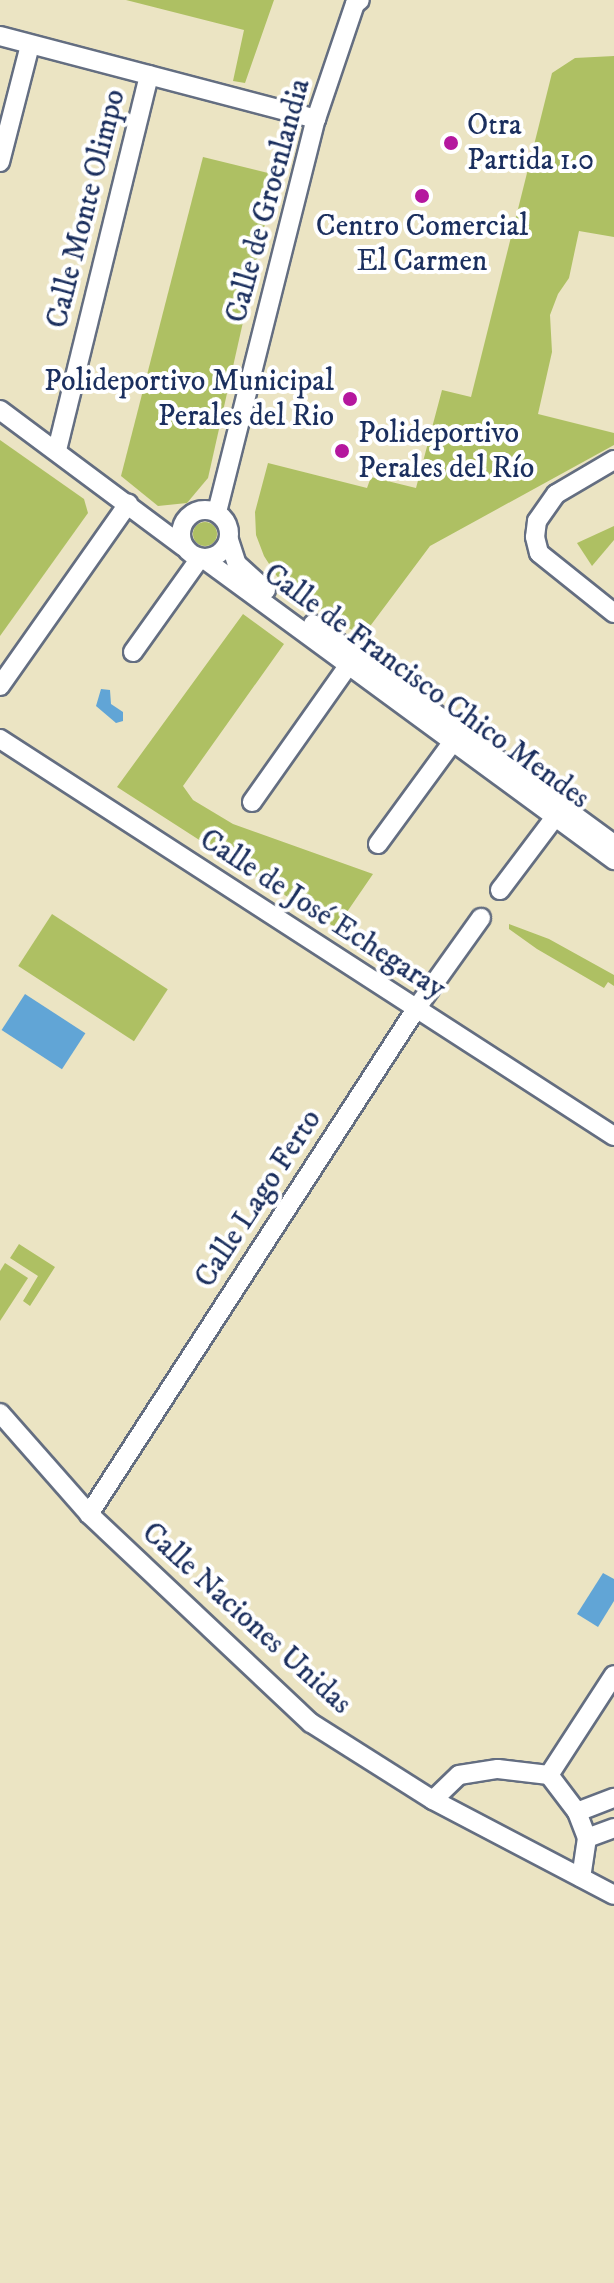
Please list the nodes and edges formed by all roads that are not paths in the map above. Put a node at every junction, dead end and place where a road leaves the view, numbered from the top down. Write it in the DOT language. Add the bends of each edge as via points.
graph roads {
  1 [pos="360,0"];
  2 [pos="0,36"];
  3 [pos="30,45"];
  4 [pos="149,75"];
  5 [pos="316,119"];
  6 [pos="0,162"];
  7 [pos="0,410"];
  8 [pos="57,450"];
  9 [pos="614,460"];
  10 [pos="128,504"];
  11 [pos="196,511"];
  12 [pos="217,512"];
  13 [pos="229,540"];
  14 [pos="196,555"];
  15 [pos="614,613"];
  16 [pos="133,652"];
  17 [pos="348,666"];
  18 [pos="0,686"];
  19 [pos="0,739"];
  20 [pos="452,743"];
  21 [pos="252,802"];
  22 [pos="555,817"];
  23 [pos="378,844"];
  24 [pos="614,844"];
  25 [pos="614,860"];
  26 [pos="500,890"];
  27 [pos="481,918"];
  28 [pos="416,1009"];
  29 [pos="614,1136"];
  30 [pos="0,1413"];
  31 [pos="89,1514"];
  32 [pos="614,1675"];
  33 [pos="549,1775"];
  34 [pos="614,1798"];
  35 [pos="433,1800"];
  36 [pos="577,1812"];
  37 [pos="614,1828"];
  38 [pos="587,1838"];
  39 [pos="581,1878"];
  40 [pos="614,1895"];
  1 -- 5 [label="street, Calle de Groenlandia"];
  2 -- 3 [label="street"];
  3 -- 4 [label="street"];
  3 -- 6 [label="street"];
  4 -- 5 [label="street"];
  4 -- 8 [label="street, Calle Monte Olimpo"];
  5 -- 12 [label="street, Calle de Groenlandia"];
  7 -- 8 [label="street, Calle de Francisco Chico Mendes"];
  8 -- 10 [label="street, Calle de Francisco Chico Mendes"];
  9 -- 15 [label="street" via="556,494 537,521 539,553"];
  10 -- 11 [label="street, Calle de Francisco Chico Mendes" via="162,519"];
  10 -- 14 [label="street, Calle de Francisco Chico Mendes"];
  10 -- 18 [label="street"];
  11 -- 12 [label="street"];
  11 -- 14 [label="street" via="181,527"];
  12 -- 13 [label="street" via="228,524"];
  13 -- 14 [label="street" via="219,554"];
  13 -- 24 [label="street, Calle de Francisco Chico Mendes" via="237,564 251,579"];
  14 -- 16 [label="street" via="188,579"];
  14 -- 17 [label="street, Calle de Francisco Chico Mendes"];
  17 -- 20 [label="street, Calle de Francisco Chico Mendes"];
  17 -- 21 [label="street"];
  19 -- 28 [label="street, Calle de José Echegaray"];
  20 -- 22 [label="street, Calle de Francisco Chico Mendes"];
  20 -- 23 [label="street"];
  22 -- 25 [label="street, Calle de Francisco Chico Mendes"];
  22 -- 26 [label="street"];
  27 -- 28 [label="street, Calle Lago Ferto"];
  28 -- 29 [label="street, Calle de José Echegaray"];
  28 -- 31 [label="street, Calle Lago Ferto"];
  30 -- 31 [label="street, Calle Naciones Unidas"];
  31 -- 35 [label="street, Calle Naciones Unidas" via="311,1723"];
  32 -- 33 [label="street"];
  33 -- 35 [label="street" via="498,1769 459,1775"];
  33 -- 36 [label="street"];
  34 -- 36 [label="street"];
  35 -- 39 [label="street, Calle Naciones Unidas"];
  36 -- 38 [label="street"];
  37 -- 38 [label="street"];
  38 -- 39 [label="street"];
  39 -- 40 [label="street, Calle Naciones Unidas"];
}
